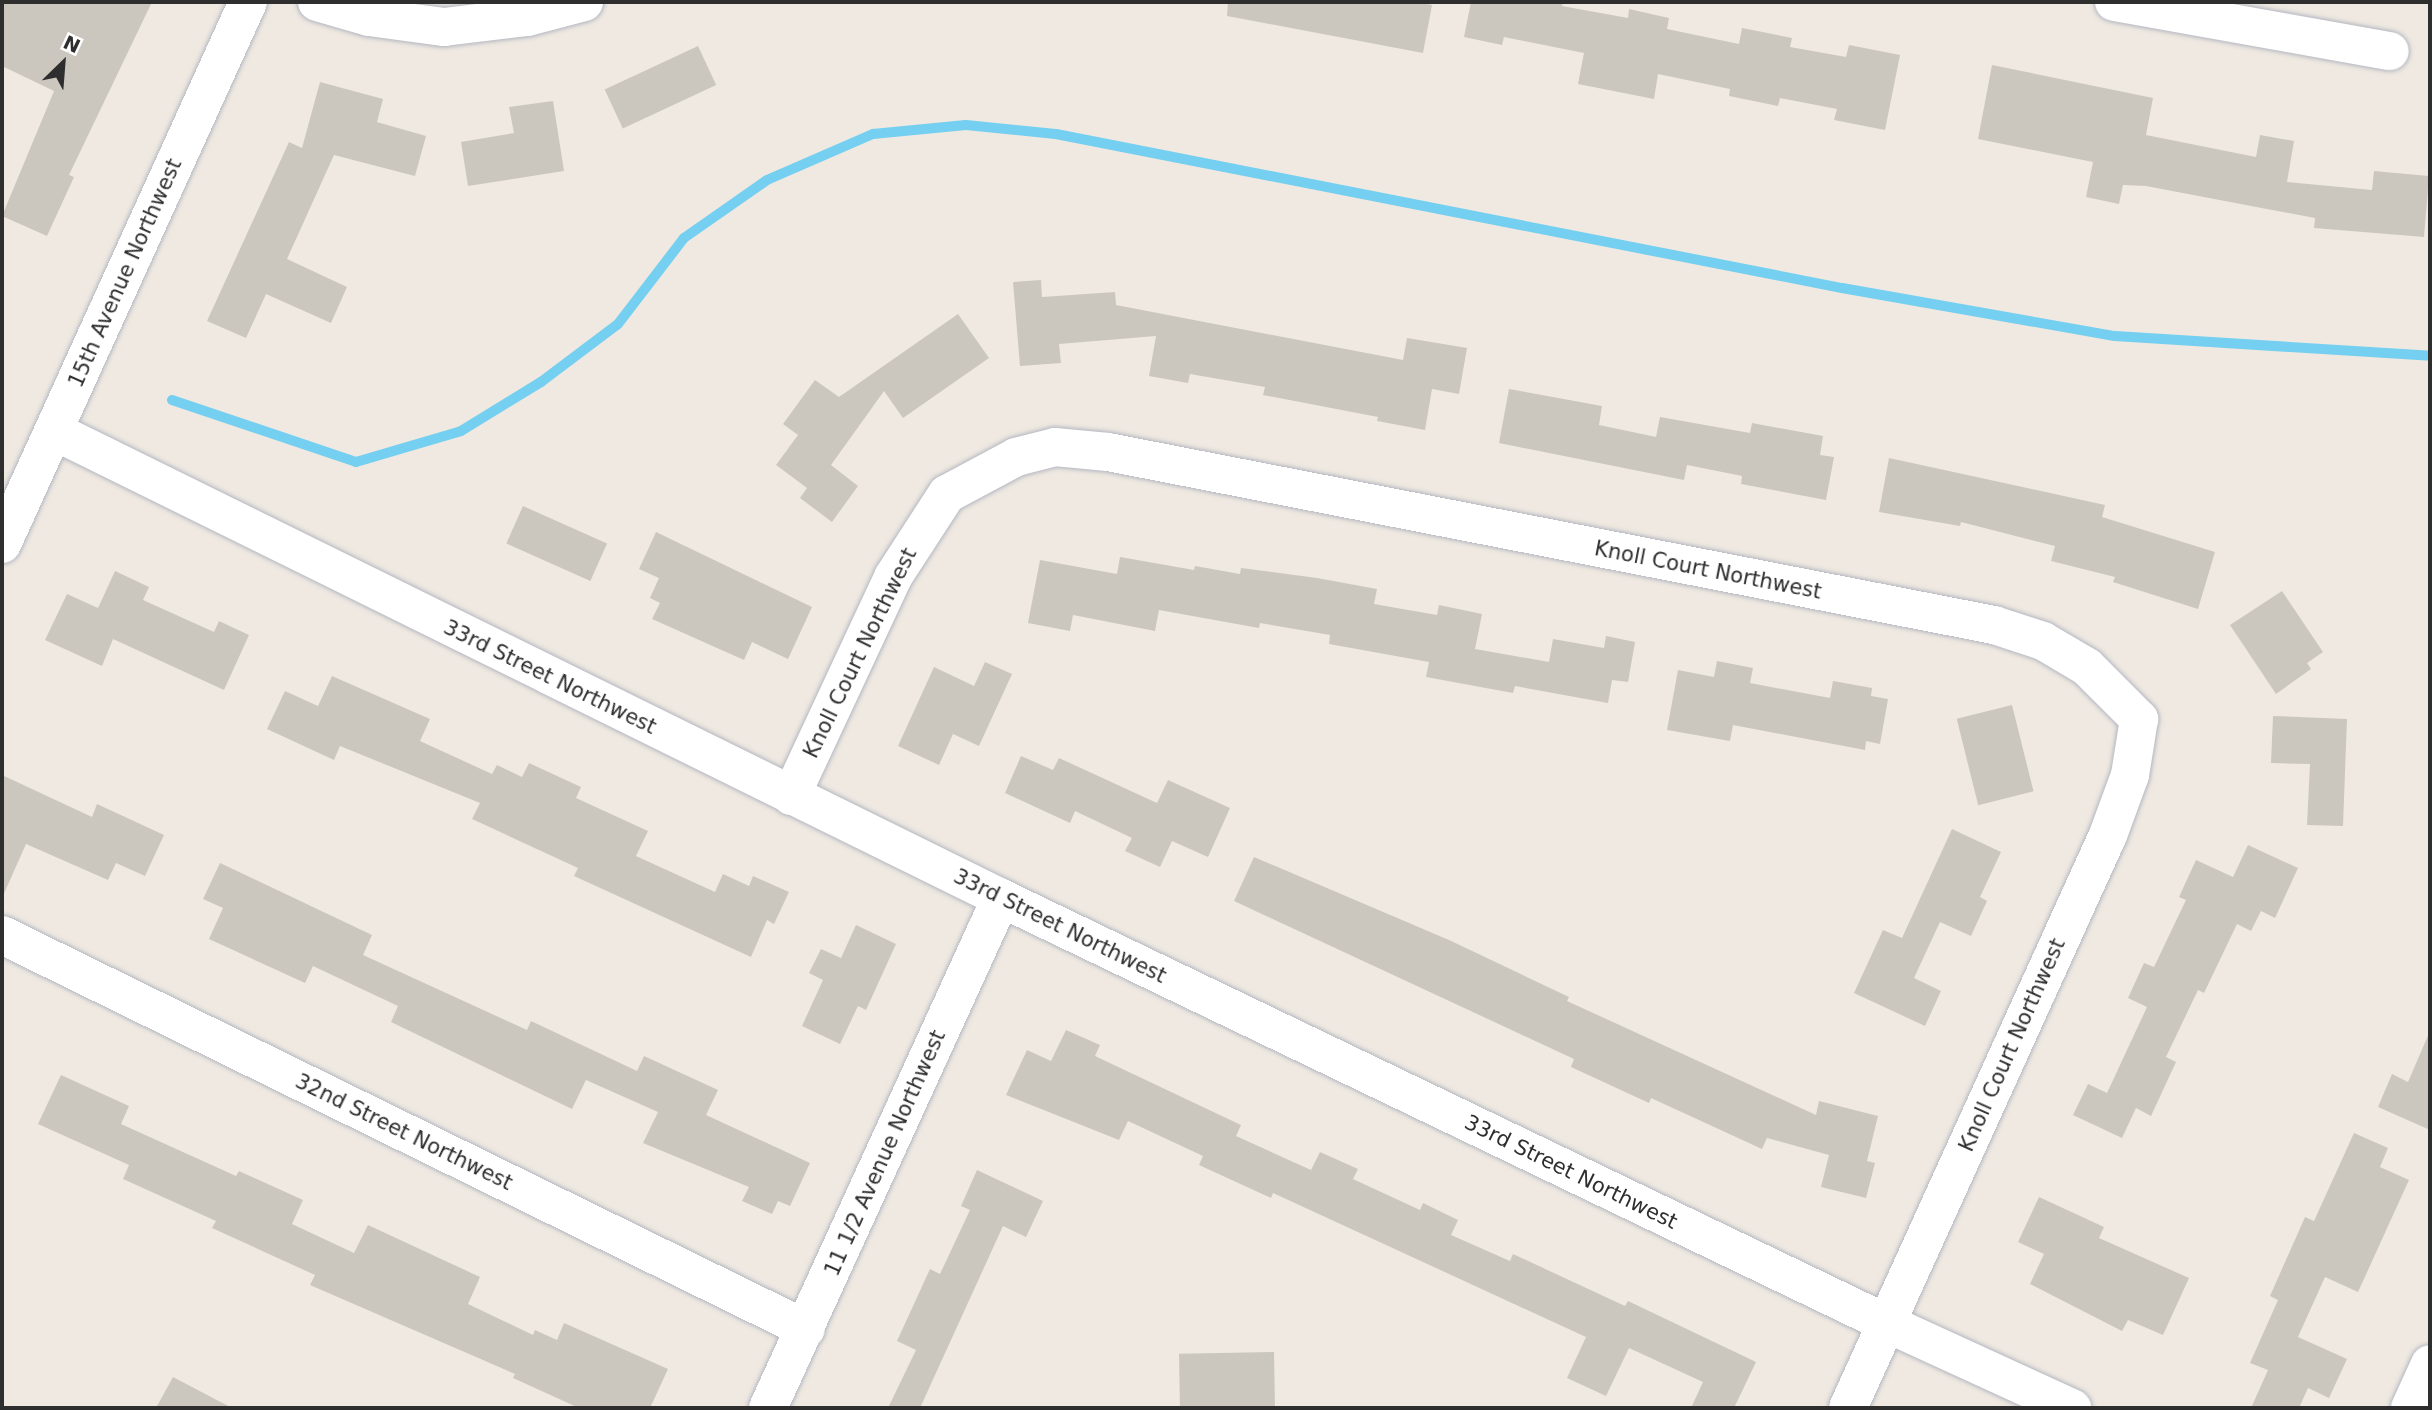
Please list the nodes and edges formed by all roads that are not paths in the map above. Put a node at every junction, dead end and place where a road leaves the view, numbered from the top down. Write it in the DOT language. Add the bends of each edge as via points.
graph roads {
  1 [pos="248,2"];
  2 [pos="317,2"];
  3 [pos="584,2"];
  4 [pos="2113,2"];
  5 [pos="2390,51"];
  6 [pos="54,430"];
  7 [pos="2,544"];
  8 [pos="791,796"];
  9 [pos="1001,898"];
  10 [pos="2,935"];
  11 [pos="1886,1324"];
  12 [pos="806,1329"];
  13 [pos="2430,1364"];
  14 [pos="768,1408"];
  15 [pos="1848,1408"];
  16 [pos="2072,1408"];
  17 [pos="2410,1408"];
  1 -- 6 [label="street, 15th Avenue Northwest"];
  2 -- 3 [label="street" via="369,17 444,27 527,18"];
  4 -- 5 [label="street"];
  6 -- 7 [label="street, 15th Avenue Northwest"];
  6 -- 8 [label="street, 33rd Street Northwest"];
  8 -- 9 [label="street, 33rd Street Northwest"];
  8 -- 11 [label="street, Knoll Court Northwest" via="893,577 947,494 1016,457 1055,447 1108,452 1980,623 2043,641 2087,667 2139,719 2130,775 2108,835"];
  9 -- 11 [label="street, 33rd Street Northwest"];
  9 -- 12 [label="street, 11 1/2 Avenue Northwest"];
  10 -- 12 [label="street, 32nd Street Northwest"];
  11 -- 15 [label="street"];
  11 -- 16 [label="street, 33rd Street Northwest"];
  12 -- 14 [label="street, 11 1/2 Avenue Northwest"];
  13 -- 17 [label="street"];
}
